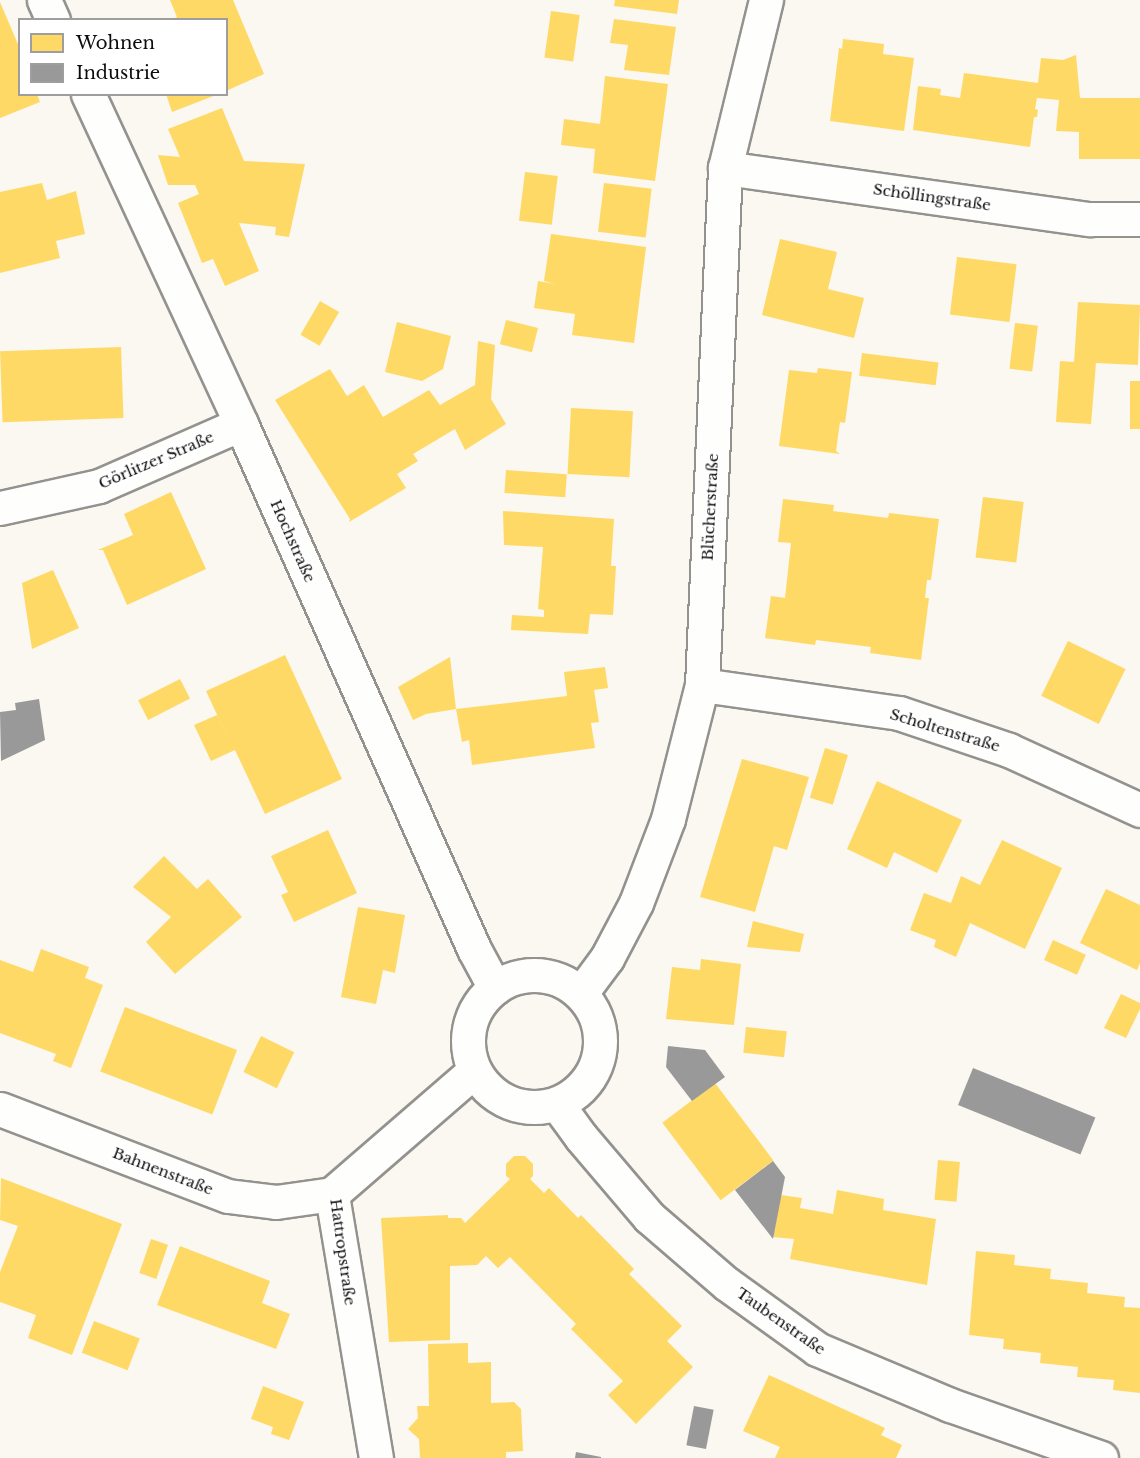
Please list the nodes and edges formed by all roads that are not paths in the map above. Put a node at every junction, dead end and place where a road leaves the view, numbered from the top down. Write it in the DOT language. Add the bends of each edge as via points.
graph roads {
  1 [pos="44,0"];
  2 [pos="766,0"];
  3 [pos="52,18"];
  4 [pos="89,96"];
  5 [pos="725,168"];
  6 [pos="1140,219"];
  7 [pos="241,424"];
  8 [pos="0,508"];
  9 [pos="702,685"];
  10 [pos="1140,810"];
  11 [pos="495,988"];
  12 [pos="581,993"];
  13 [pos="474,1071"];
  14 [pos="557,1104"];
  15 [pos="0,1109"];
  16 [pos="332,1194"];
  17 [pos="376,1458"];
  18 [pos="1101,1458"];
  1 -- 3 [label="street"];
  2 -- 5 [label="street, Blücherstraße"];
  4 -- 7 [label="street, Hochstraße"];
  5 -- 6 [label="street, Schöllingstraße" via="1090,219"];
  5 -- 9 [label="street, Blücherstraße"];
  7 -- 8 [label="street, Görlitzer Straße" via="99,486"];
  7 -- 11 [label="street, Hochstraße" via="474,949"];
  9 -- 10 [label="street, Scholtenstraße" via="899,713 1009,750"];
  9 -- 12 [label="street, Blücherstraße" via="668,819 636,903 607,958"];
  11 -- 12 [label="street" via="522,975 554,977"];
  11 -- 13 [label="street" via="482,1000 471,1020 468,1047"];
  12 -- 14 [label="street" via="599,1024 600,1054 584,1085"];
  13 -- 14 [label="street" via="494,1094 521,1107"];
  13 -- 16 [label="street, Hattropstraße"];
  14 -- 18 [label="street, Taubenstraße" via="649,1217 727,1284 817,1349 950,1405"];
  15 -- 16 [label="street, Bahnenstraße" via="228,1196 276,1202"];
  16 -- 17 [label="street, Hattropstraße"];
}
